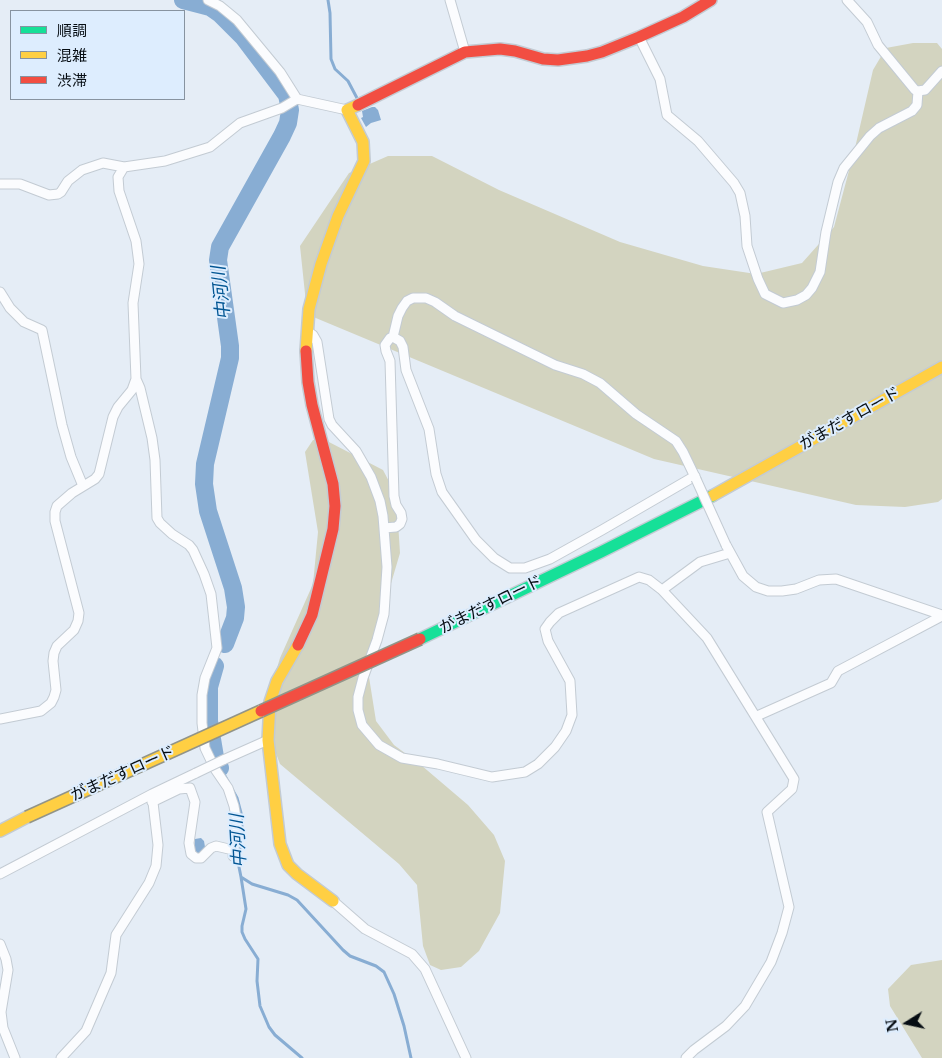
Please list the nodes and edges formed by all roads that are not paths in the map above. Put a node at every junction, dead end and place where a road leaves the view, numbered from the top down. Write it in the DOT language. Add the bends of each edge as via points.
graph roads {
  1 [pos="208,0"];
  2 [pos="450,0"];
  3 [pos="711,0"];
  4 [pos="847,0"];
  5 [pos="639,37"];
  6 [pos="465,52"];
  7 [pos="942,71"];
  8 [pos="918,92"];
  9 [pos="295,101"];
  10 [pos="347,110"];
  11 [pos="124,166"];
  12 [pos="0,184"];
  13 [pos="0,292"];
  14 [pos="307,331"];
  15 [pos="393,337"];
  16 [pos="941,368"];
  17 [pos="136,378"];
  18 [pos="695,477"];
  19 [pos="83,486"];
  20 [pos="384,528"];
  21 [pos="728,549"];
  22 [pos="662,590"];
  23 [pos="942,615"];
  24 [pos="214,656"];
  25 [pos="223,660"];
  26 [pos="757,716"];
  27 [pos="0,719"];
  28 [pos="268,740"];
  29 [pos="152,798"];
  30 [pos="0,830"];
  31 [pos="0,874"];
  32 [pos="332,901"];
  33 [pos="0,944"];
  34 [pos="15,1058"];
  35 [pos="61,1058"];
  36 [pos="466,1058"];
  37 [pos="686,1058"];
  1 -- 9 [label="street" via="237,20 280,72"];
  2 -- 6 [label="street"];
  3 -- 5 [label="main road"];
  4 -- 8 [label="street" via="867,22 878,45"];
  5 -- 6 [label="main road" via="602,52 572,59 543,59 500,49"];
  5 -- 8 [label="street" via="660,79 667,114 698,141 740,193 747,246 761,288 783,303 806,295 820,272 826,232 844,168 875,132 912,111 917,105"];
  6 -- 10 [label="main road"];
  7 -- 8 [label="street"];
  9 -- 10 [label="street"];
  9 -- 11 [label="street" via="240,124 210,147 165,161"];
  10 -- 14 [label="main road" via="363,142 364,161 327,248 313,294"];
  11 -- 12 [label="street" via="103,163 82,170 54,195 20,184"];
  11 -- 17 [label="street" via="118,177 119,191 136,241 139,264 133,303"];
  13 -- 19 [label="street" via="16,315 42,330 62,425"];
  14 -- 20 [label="street" via="317,342 329,419 356,451 371,477 380,502"];
  14 -- 28 [label="main road" via="308,382 330,470 335,506 333,529 312,615 276,681 270,702"];
  15 -- 18 [label="street" via="398,316 407,302 413,298 426,298 436,302 455,316 555,365 600,383 676,442"];
  15 -- 18 [label="street" via="403,347 406,370 429,429 442,492 476,540 510,568 525,568 550,559"];
  15 -- 20 [label="street" via="385,345 390,361 394,496 402,520 396,526"];
  16 -- 30 [label="main road, がまだすロード, bridge" via="719,492 610,547 420,639"];
  17 -- 19 [label="street" via="132,390 113,417 99,474"];
  17 -- 24 [label="street" via="152,438 157,518 172,534 189,545 204,574 215,621 217,648"];
  18 -- 21 [label="street, bridge"];
  19 -- 27 [label="street" via="62,501 56,512 55,521 79,613 74,630 54,653 54,697 42,711"];
  20 -- 22 [label="street" via="387,567 385,608 374,650 359,688 358,710 362,724 379,745 402,758 492,777 525,772 538,764 555,747 572,715 570,681 545,629 567,610 639,577"];
  21 -- 22 [label="street" via="700,562"];
  21 -- 23 [label="street" via="743,576 756,587 768,591 782,592 818,580 836,579"];
  22 -- 26 [label="street" via="707,638"];
  23 -- 26 [label="street" via="838,671 831,683"];
  24 -- 25 [label="street"];
  24 -- 29 [label="street" via="205,678 202,723 205,748 228,788 234,806 237,822 233,853 216,846 201,858 191,854 189,843 195,802 190,788"];
  26 -- 37 [label="street" via="794,778 792,790 767,812 789,907 771,962 746,1006"];
  28 -- 29 [label="street, bridge" via="196,773"];
  28 -- 32 [label="main road" via="284,858 297,874"];
  29 -- 31 [label="street"];
  29 -- 35 [label="street" via="158,845 156,866 116,935 111,973 86,1031"];
  32 -- 36 [label="street" via="365,930 412,954 425,969"];
  33 -- 34 [label="street" via="8,970 0,1012"];
}
